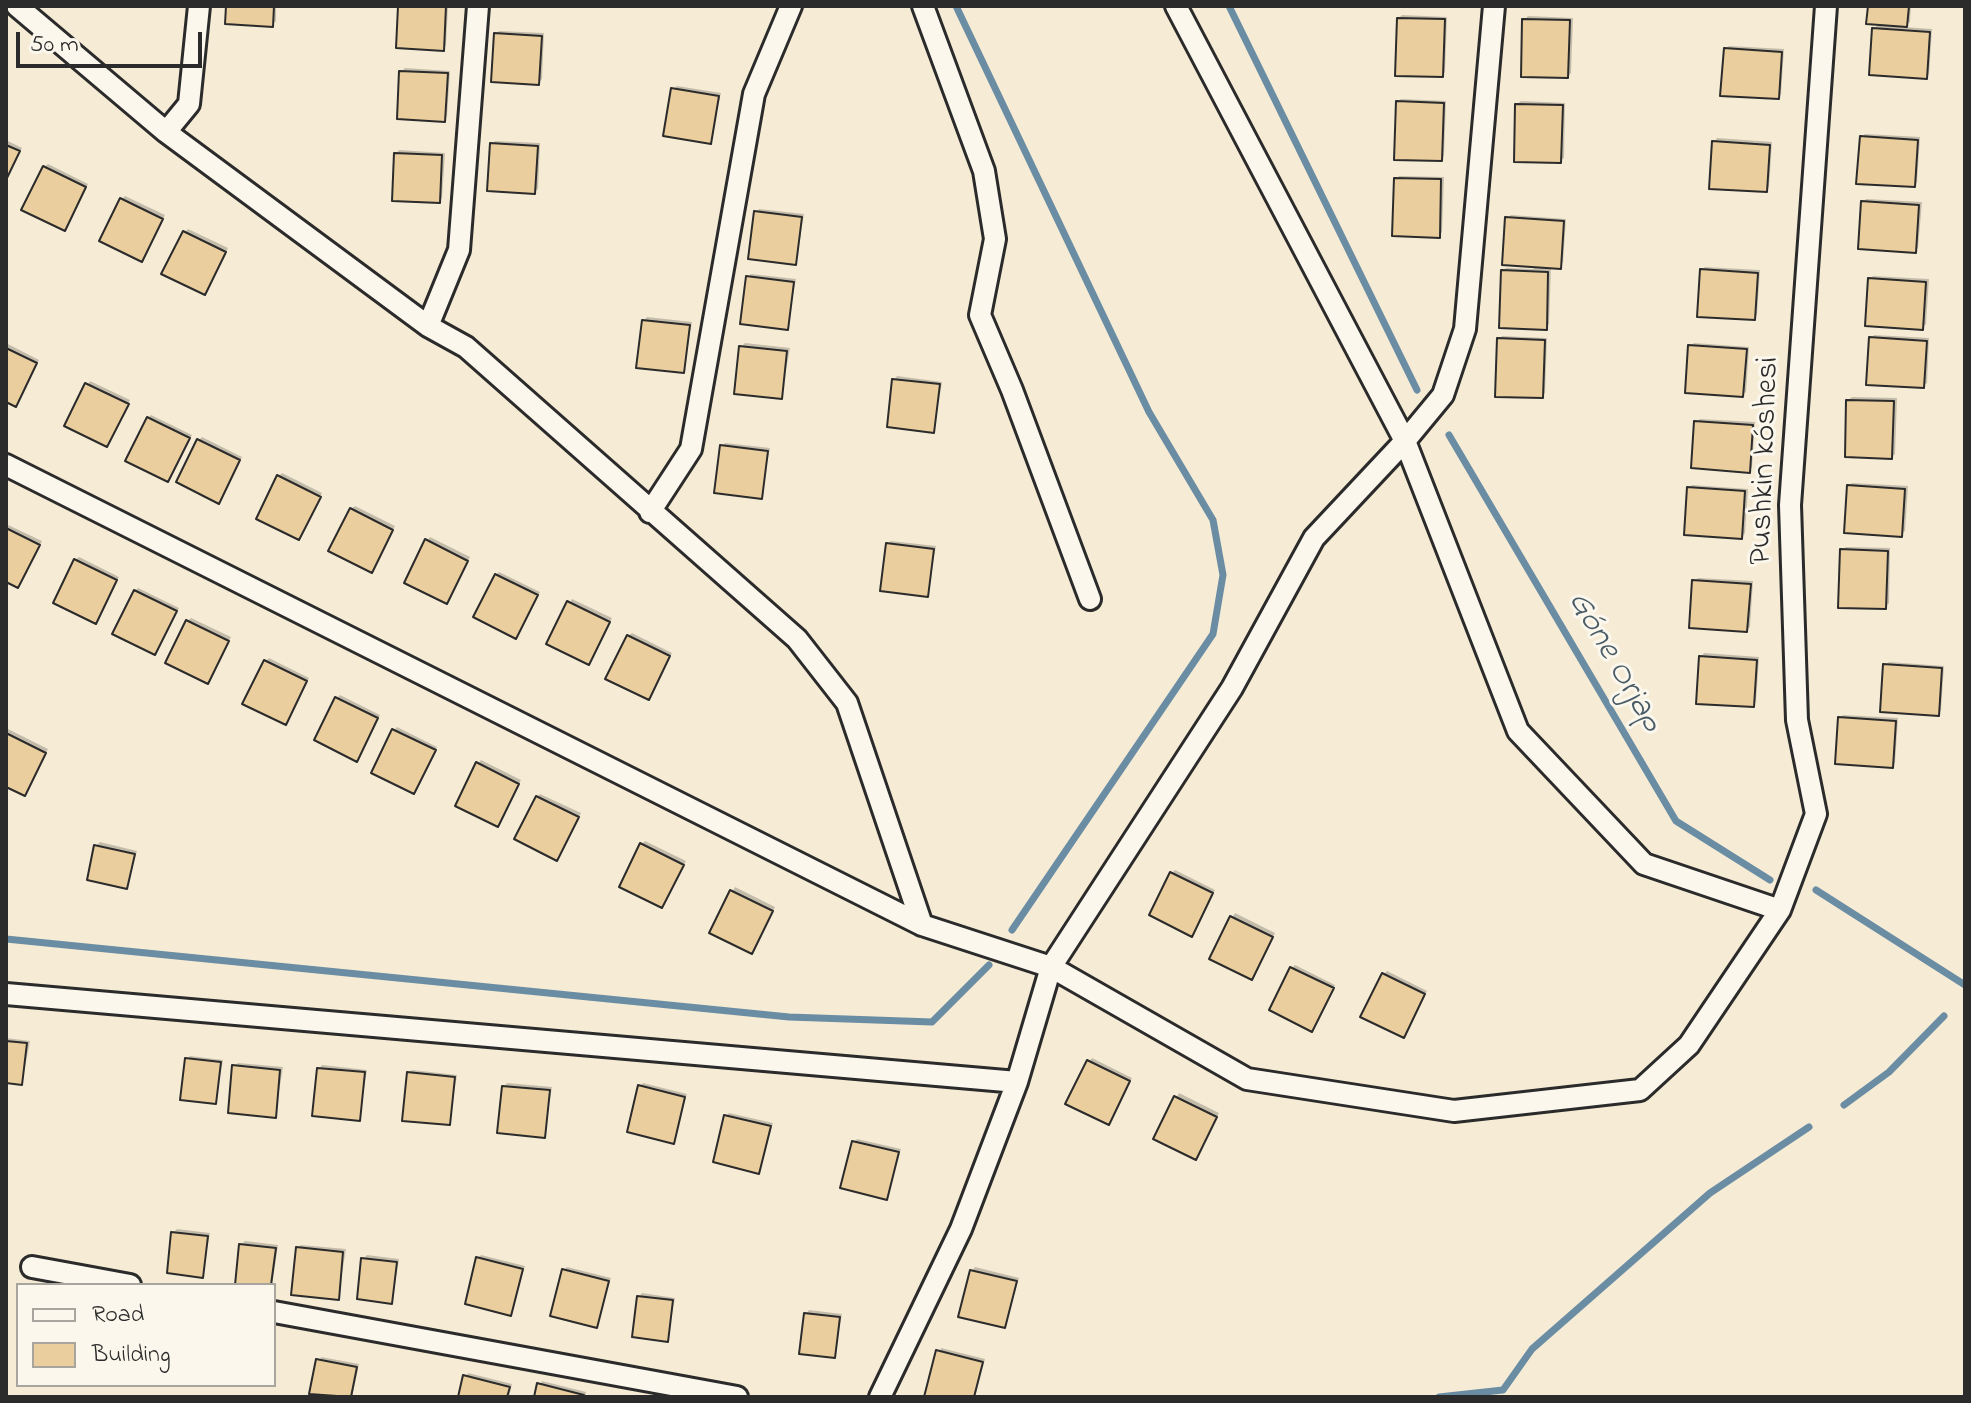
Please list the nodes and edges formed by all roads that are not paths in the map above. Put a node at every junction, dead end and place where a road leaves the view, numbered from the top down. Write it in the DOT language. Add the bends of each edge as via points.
graph roads {
  1 [pos="17,6"];
  2 [pos="199,6"];
  3 [pos="478,6"];
  4 [pos="791,6"];
  5 [pos="923,6"];
  6 [pos="1176,6"];
  7 [pos="1494,6"];
  8 [pos="1826,6"];
  9 [pos="166,132"];
  10 [pos="428,326"];
  11 [pos="1405,441"];
  12 [pos="6,465"];
  13 [pos="650,512"];
  14 [pos="1090,599"];
  15 [pos="1780,910"];
  16 [pos="922,925"];
  17 [pos="1051,967"];
  18 [pos="6,994"];
  19 [pos="1017,1082"];
  20 [pos="32,1267"];
  21 [pos="119,1283"];
  22 [pos="276,1312"];
  23 [pos="737,1397"];
  24 [pos="880,1397"];
  1 -- 9 [label="street"];
  2 -- 9 [label="street" via="189,104"];
  3 -- 10 [label="street" via="459,250"];
  4 -- 13 [label="street" via="754,94 691,449"];
  5 -- 14 [label="street" via="984,171 995,239 980,315"];
  6 -- 11 [label="street"];
  7 -- 11 [label="street" via="1465,329 1443,395"];
  8 -- 15 [label="street, Pushkin kóshesi" via="1790,505 1797,720 1816,814"];
  9 -- 10 [label="street"];
  10 -- 13 [label="street" via="466,347"];
  11 -- 15 [label="street" via="1518,731 1644,864"];
  11 -- 17 [label="street" via="1314,538 1232,688"];
  12 -- 16 [label="street, Pushkin kóshesi"];
  13 -- 16 [label="street" via="797,639 847,703"];
  15 -- 17 [label="street, Pushkin kóshesi" via="1689,1045 1640,1090 1454,1111 1247,1079"];
  16 -- 17 [label="street, Pushkin kóshesi"];
  17 -- 19 [label="street"];
  18 -- 19 [label="street"];
  19 -- 24 [label="street" via="961,1229"];
  20 -- 21 [label="street"];
  22 -- 23 [label="street"];
}
